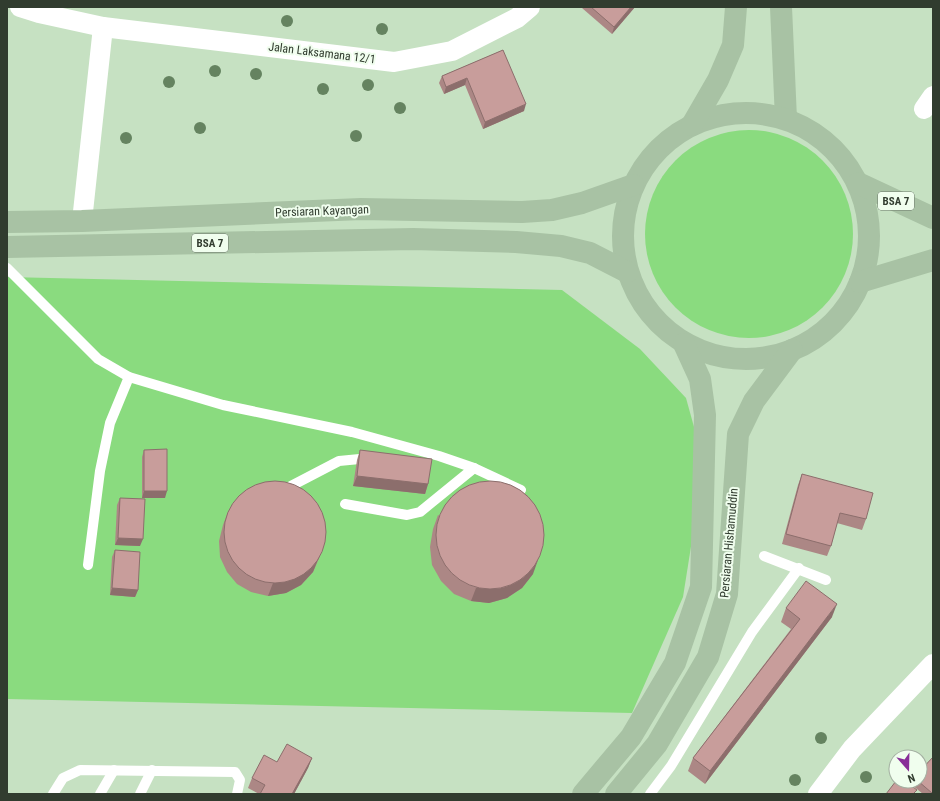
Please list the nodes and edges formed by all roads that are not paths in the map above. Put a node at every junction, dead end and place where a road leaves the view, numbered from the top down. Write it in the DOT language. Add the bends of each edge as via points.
graph roads {
  1 [pos="20,7"];
  2 [pos="530,7"];
  3 [pos="736,7"];
  4 [pos="781,7"];
  5 [pos="102,28"];
  6 [pos="786,119"];
  7 [pos="692,125"];
  8 [pos="858,183"];
  9 [pos="633,185"];
  10 [pos="933,218"];
  11 [pos="82,221"];
  12 [pos="7,222"];
  13 [pos="7,247"];
  14 [pos="933,260"];
  15 [pos="7,268"];
  16 [pos="627,272"];
  17 [pos="860,282"];
  18 [pos="684,344"];
  19 [pos="792,350"];
  20 [pos="129,377"];
  21 [pos="439,456"];
  22 [pos="381,458"];
  23 [pos="413,461"];
  24 [pos="474,468"];
  25 [pos="291,486"];
  26 [pos="521,490"];
  27 [pos="345,504"];
  28 [pos="764,556"];
  29 [pos="88,565"];
  30 [pos="798,568"];
  31 [pos="826,580"];
  32 [pos="933,664"];
  33 [pos="114,770"];
  34 [pos="152,770"];
  35 [pos="53,794"];
  36 [pos="100,794"];
  37 [pos="140,794"];
  38 [pos="237,794"];
  39 [pos="583,794"];
  40 [pos="616,794"];
  41 [pos="650,794"];
  42 [pos="818,794"];
  1 -- 5 [label="street, Jalan Laksamana 12/1"];
  2 -- 5 [label="street, Jalan Laksamana 12/1" via="517,18 452,51 394,62"];
  3 -- 7 [label="main road" via="733,45 718,80"];
  4 -- 6 [label="main road"];
  5 -- 11 [label="street"];
  6 -- 7 [label="main road" via="755,112 722,114"];
  6 -- 8 [label="main road" via="816,133 840,155"];
  7 -- 9 [label="main road" via="668,140 648,160"];
  8 -- 10 [label="main road, BSA 7"];
  8 -- 17 [label="main road" via="868,216 869,243"];
  9 -- 11 [label="main road, Persiaran Kayangan / BSA 7" via="582,203 552,210 522,212 361,209"];
  9 -- 16 [label="main road" via="624,213 622,243"];
  11 -- 12 [label="main road, Persiaran Kayangan / BSA 7"];
  13 -- 16 [label="main road, BSA 7" via="413,240 516,242 561,246 590,253"];
  14 -- 17 [label="main road"];
  15 -- 20 [label="lane" via="98,359"];
  16 -- 18 [label="main road" via="637,296 652,317"];
  17 -- 19 [label="main road" via="844,311 821,334"];
  18 -- 19 [label="main road" via="726,358 759,358"];
  18 -- 39 [label="main road, Persiaran Hishamuddin" via="700,379 705,416 700,587 675,663 631,737"];
  19 -- 40 [label="main road, Persiaran Hishamuddin" via="754,401 738,434 727,594 708,657 658,744"];
  20 -- 21 [label="lane" via="223,405 352,432"];
  20 -- 29 [label="lane" via="110,423 100,471"];
  21 -- 23 [label="lane"];
  21 -- 24 [label="lane"];
  22 -- 25 [label="lane" via="338,461"];
  24 -- 26 [label="lane"];
  24 -- 27 [label="lane" via="420,512 407,515"];
  28 -- 30 [label="lane"];
  30 -- 31 [label="lane"];
  30 -- 41 [label="lane" via="752,632 671,766"];
  32 -- 42 [label="street" via="852,749"];
  33 -- 34 [label="lane"];
  33 -- 35 [label="lane" via="80,770 69,774 63,778"];
  33 -- 36 [label="lane"];
  34 -- 37 [label="lane"];
  34 -- 38 [label="lane" via="235,772 240,780"];
}
